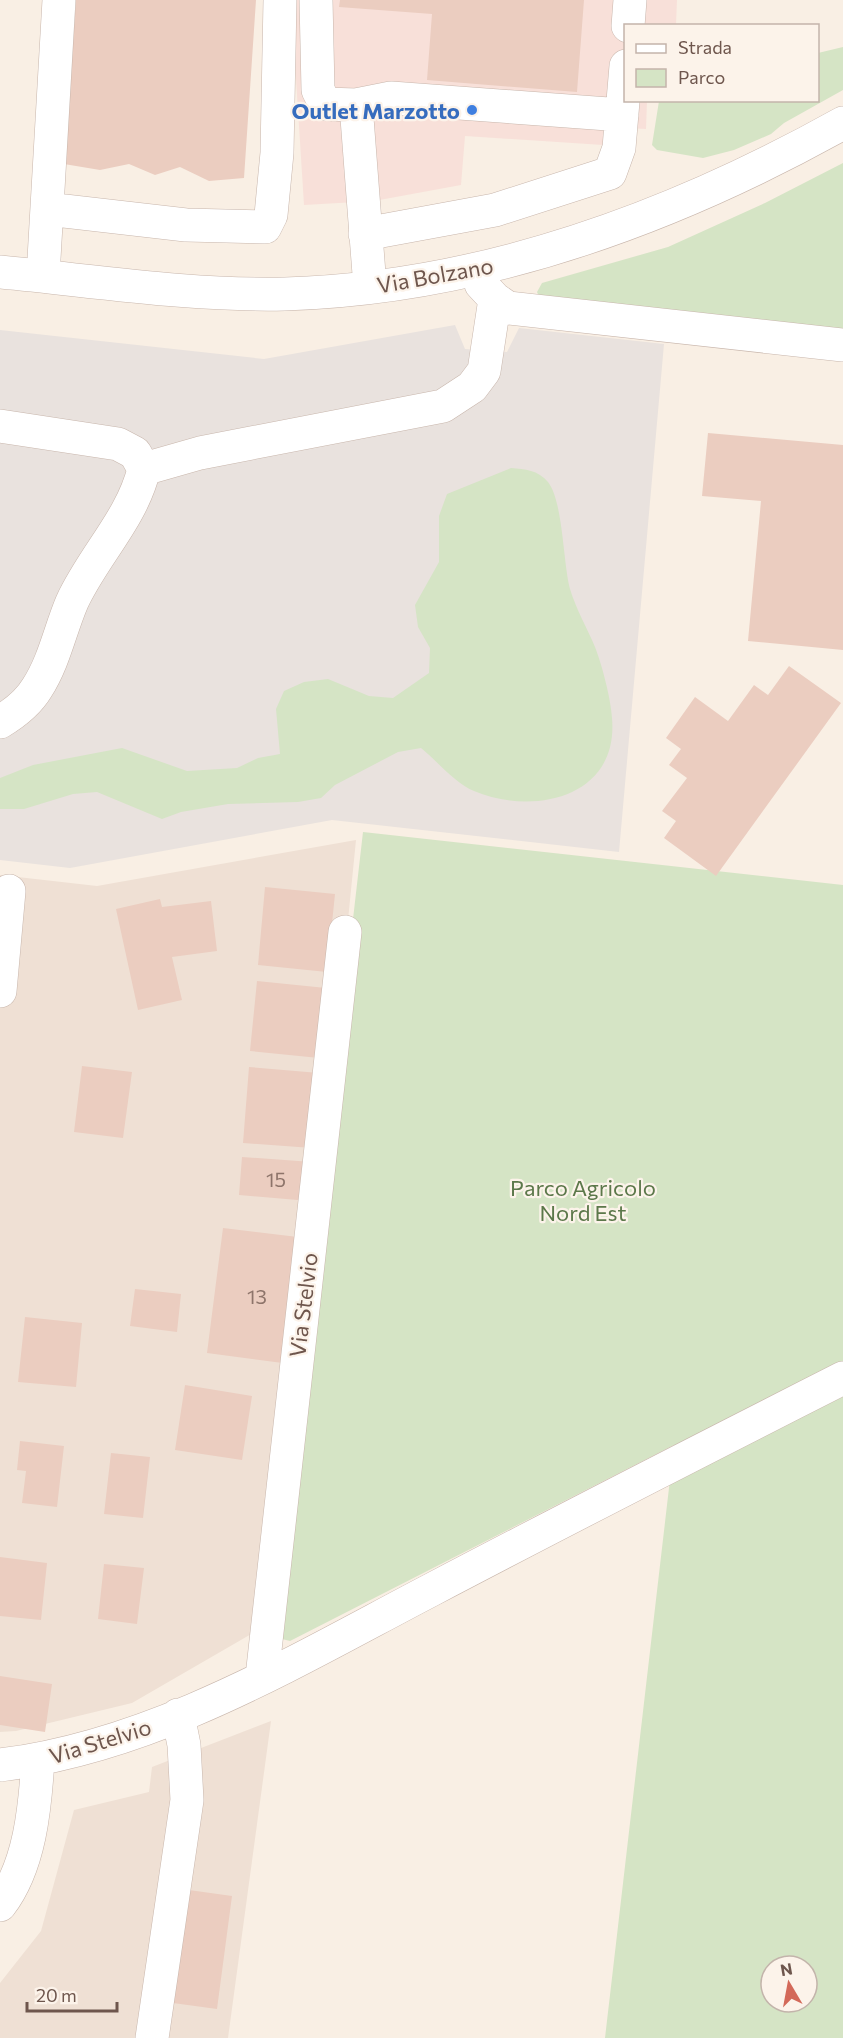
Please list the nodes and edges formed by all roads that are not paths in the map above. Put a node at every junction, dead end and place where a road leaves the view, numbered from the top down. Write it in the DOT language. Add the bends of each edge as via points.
graph roads {
  1 [pos="59,0"];
  2 [pos="280,0"];
  3 [pos="316,0"];
  4 [pos="630,0"];
  5 [pos="628,24"];
  6 [pos="624,90"];
  7 [pos="356,105"];
  8 [pos="622,115"];
  9 [pos="843,123"];
  10 [pos="47,209"];
  11 [pos="365,234"];
  12 [pos="471,271"];
  13 [pos="0,272"];
  14 [pos="43,276"];
  15 [pos="370,287"];
  16 [pos="495,299"];
  17 [pos="843,345"];
  18 [pos="0,426"];
  19 [pos="144,469"];
  20 [pos="0,722"];
  21 [pos="9,891"];
  22 [pos="345,932"];
  23 [pos="0,991"];
  24 [pos="843,1378"];
  25 [pos="262,1677"];
  26 [pos="178,1715"];
  27 [pos="38,1760"];
  28 [pos="0,1765"];
  29 [pos="0,1905"];
  30 [pos="152,2038"];
  1 -- 10 [label="street"];
  2 -- 10 [label="street" via="277,153 271,215 265,227 186,225"];
  3 -- 7 [label="street" via="318,90 326,104"];
  4 -- 5 [label="street"];
  6 -- 8 [label="street"];
  7 -- 8 [label="street" via="391,98"];
  7 -- 11 [label="street"];
  8 -- 11 [label="street" via="619,148 610,172 495,210"];
  9 -- 12 [label="street, Via Bolzano" via="773,162 680,204 546,252"];
  10 -- 14 [label="street"];
  11 -- 15 [label="street"];
  12 -- 15 [label="street, Via Bolzano"];
  12 -- 16 [label="street"];
  13 -- 14 [label="street, Via Bolzano"];
  14 -- 15 [label="street, Via Bolzano" via="196,293 285,294"];
  16 -- 17 [label="street" via="508,308"];
  16 -- 19 [label="street" via="484,371 472,387 443,406 200,453"];
  18 -- 19 [label="street" via="118,444 135,453"];
  19 -- 20 [label="street" via="124,518 100,551 73,602 37,688 18,711"];
  21 -- 23 [label="street"];
  22 -- 25 [label="street, Via Stelvio"];
  24 -- 25 [label="street, Via Stelvio"];
  25 -- 26 [label="street, Via Stelvio"];
  26 -- 27 [label="street, Via Stelvio" via="88,1748"];
  26 -- 30 [label="street" via="187,1800"];
  27 -- 28 [label="street, Via Stelvio"];
  27 -- 29 [label="street" via="32,1820 22,1862"];
}
